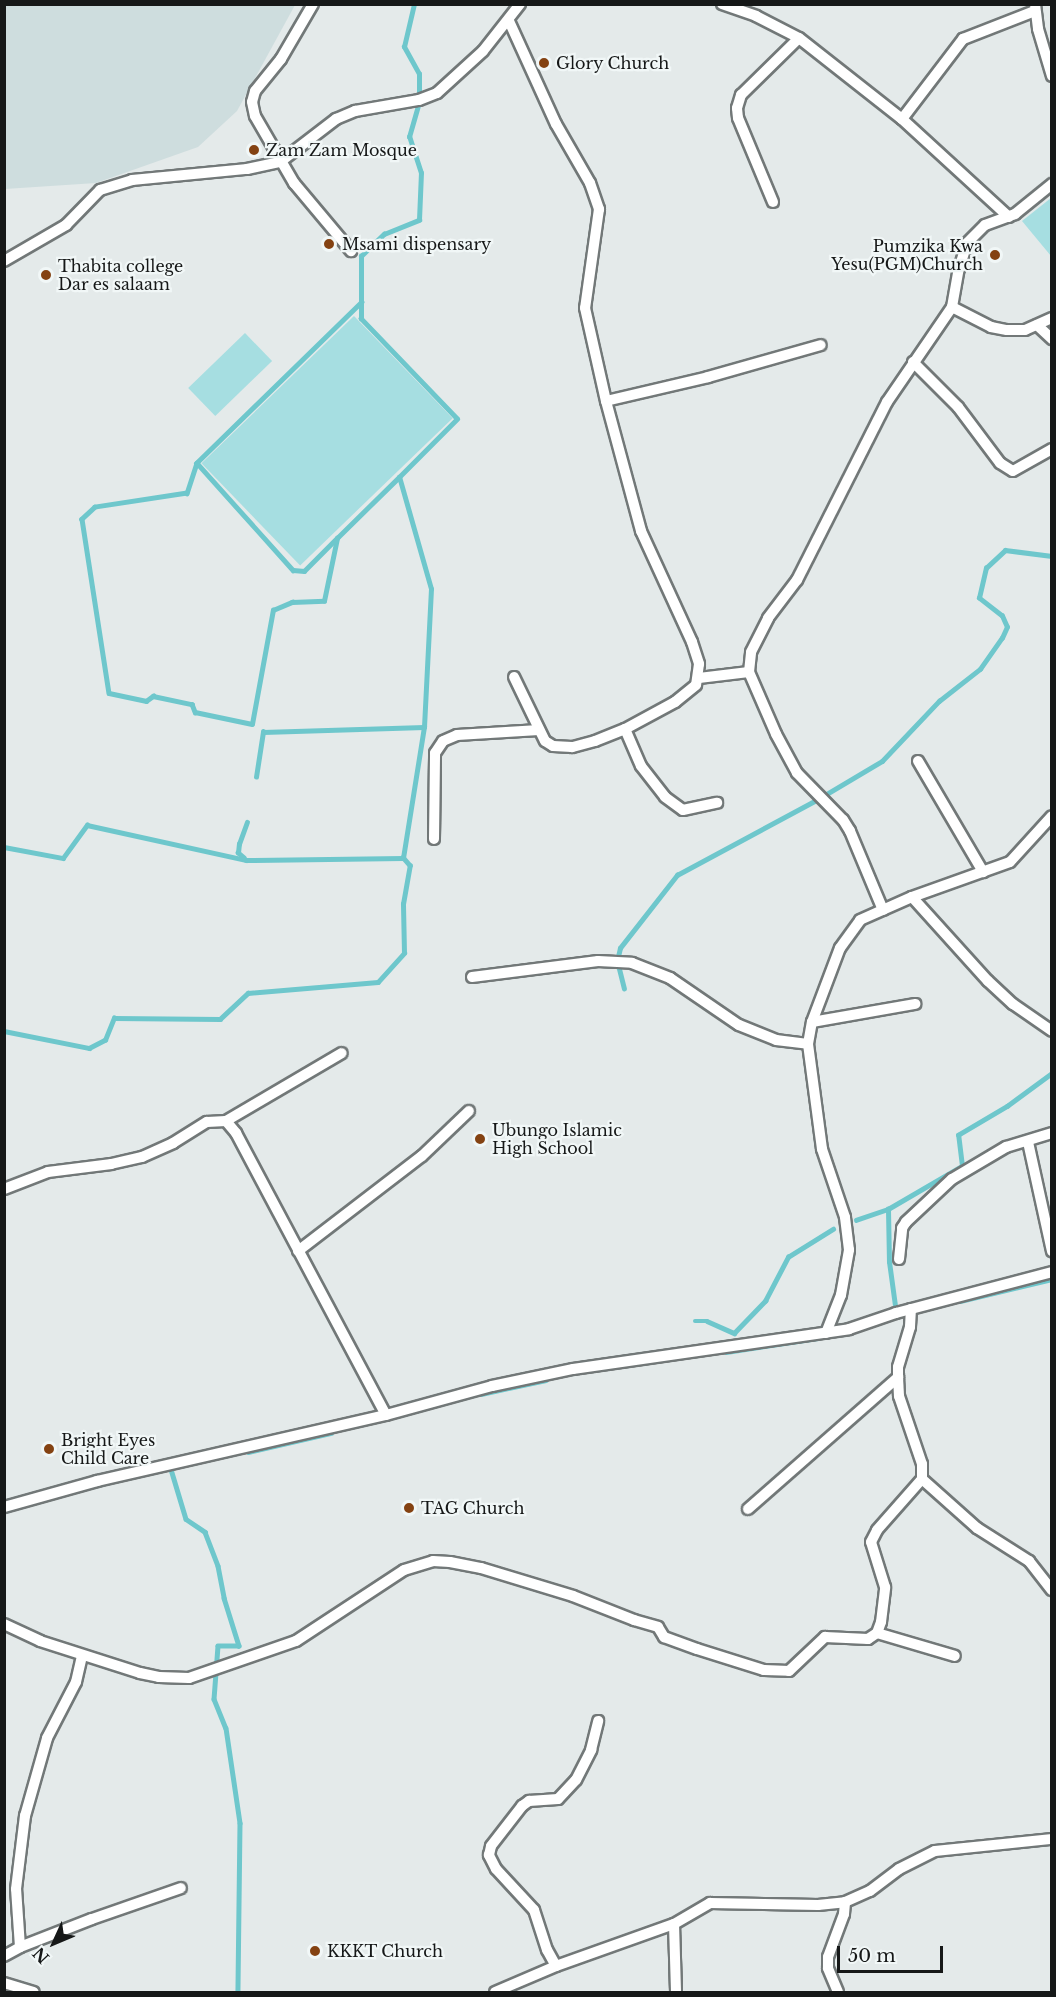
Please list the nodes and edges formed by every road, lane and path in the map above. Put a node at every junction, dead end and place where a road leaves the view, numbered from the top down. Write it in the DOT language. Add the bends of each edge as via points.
graph roads {
  1 [pos="313,4"];
  2 [pos="520,4"];
  3 [pos="722,4"];
  4 [pos="1035,8"];
  5 [pos="509,21"];
  6 [pos="799,38"];
  7 [pos="1052,76"];
  8 [pos="902,119"];
  9 [pos="280,162"];
  10 [pos="1052,184"];
  11 [pos="773,202"];
  12 [pos="1009,218"];
  13 [pos="351,251"];
  14 [pos="4,261"];
  15 [pos="952,307"];
  16 [pos="1052,318"];
  17 [pos="1037,325"];
  18 [pos="1052,339"];
  19 [pos="821,345"];
  20 [pos="913,362"];
  21 [pos="606,401"];
  22 [pos="1052,449"];
  23 [pos="749,672"];
  24 [pos="514,677"];
  25 [pos="699,678"];
  26 [pos="625,729"];
  27 [pos="539,730"];
  28 [pos="918,761"];
  29 [pos="717,804"];
  30 [pos="1052,816"];
  31 [pos="434,839"];
  32 [pos="983,872"];
  33 [pos="912,897"];
  34 [pos="883,910"];
  35 [pos="472,976"];
  36 [pos="915,1004"];
  37 [pos="812,1022"];
  38 [pos="1052,1031"];
  39 [pos="808,1044"];
  40 [pos="342,1053"];
  41 [pos="469,1111"];
  42 [pos="225,1121"];
  43 [pos="1052,1133"];
  44 [pos="1028,1142"];
  45 [pos="4,1189"];
  46 [pos="298,1251"];
  47 [pos="1052,1251"];
  48 [pos="899,1259"];
  49 [pos="1052,1272"];
  50 [pos="911,1309"];
  51 [pos="826,1333"];
  52 [pos="898,1377"];
  53 [pos="386,1415"];
  54 [pos="922,1479"];
  55 [pos="4,1507"];
  56 [pos="748,1509"];
  57 [pos="1052,1590"];
  58 [pos="4,1624"];
  59 [pos="877,1633"];
  60 [pos="82,1656"];
  61 [pos="955,1656"];
  62 [pos="598,1721"];
  63 [pos="1052,1839"];
  64 [pos="181,1888"];
  65 [pos="845,1902"];
  66 [pos="674,1924"];
  67 [pos="20,1947"];
  68 [pos="4,1956"];
  69 [pos="556,1966"];
  70 [pos="4,1983"];
  71 [pos="34,1992"];
  72 [pos="495,1992"];
  73 [pos="676,1992"];
  74 [pos="838,1992"];
  1 -- 9 [label="street" via="281,59 255,91 252,102 255,116"];
  2 -- 5 [label="street"];
  3 -- 6 [label="street"];
  4 -- 7 [label="street"];
  4 -- 8 [label="street" via="963,39"];
  5 -- 9 [label="street" via="437,93 355,111 336,119"];
  5 -- 21 [label="street" via="556,123 590,183 599,209 585,308"];
  6 -- 8 [label="street"];
  6 -- 11 [label="street" via="741,95 737,108"];
  8 -- 12 [label="street"];
  9 -- 13 [label="street" via="312,207"];
  9 -- 14 [label="street" via="132,180 100,190 66,225"];
  10 -- 12 [label="street"];
  12 -- 15 [label="street" via="985,225 968,243 958,268"];
  15 -- 17 [label="street" via="991,327 1016,330"];
  15 -- 20 [label="street"];
  16 -- 17 [label="street"];
  17 -- 18 [label="street"];
  19 -- 21 [label="street"];
  20 -- 22 [label="street" via="958,407 1000,463 1013,471"];
  20 -- 23 [label="street" via="887,402 797,580 759,633 751,652"];
  21 -- 25 [label="street" via="641,531 692,642"];
  23 -- 25 [label="street"];
  23 -- 34 [label="street" via="797,773 850,831"];
  24 -- 27 [label="street"];
  25 -- 26 [label="street" via="696,686 675,702"];
  26 -- 27 [label="street" via="595,741 561,747 553,746"];
  26 -- 29 [label="street" via="640,766 665,797 683,810"];
  27 -- 31 [label="street" via="457,735 443,741 435,753"];
  28 -- 32 [label="street"];
  30 -- 32 [label="street" via="1010,862"];
  32 -- 33 [label="street"];
  33 -- 34 [label="street"];
  33 -- 38 [label="street" via="988,981 1030,1018"];
  34 -- 37 [label="street" via="860,920 849,933"];
  35 -- 39 [label="street" via="598,961 632,963 670,978 739,1025 776,1040"];
  36 -- 37 [label="street"];
  37 -- 39 [label="street"];
  39 -- 51 [label="street" via="822,1149 846,1217 849,1250 839,1304"];
  40 -- 42 [label="street"];
  41 -- 46 [label="street" via="422,1156"];
  42 -- 45 [label="street" via="207,1122 142,1157 48,1172"];
  42 -- 46 [label="street" via="236,1133"];
  43 -- 44 [label="street"];
  44 -- 47 [label="street"];
  44 -- 48 [label="street" via="996,1152 945,1186 902,1228"];
  46 -- 53 [label="street"];
  49 -- 50 [label="street"];
  50 -- 51 [label="street"];
  50 -- 52 [label="street"];
  51 -- 53 [label="street" via="573,1369"];
  52 -- 54 [label="street" via="899,1396 922,1464"];
  52 -- 56 [label="street"];
  53 -- 55 [label="street" via="97,1481"];
  54 -- 57 [label="street" via="977,1528 1029,1561"];
  54 -- 59 [label="street" via="871,1542 885,1587"];
  58 -- 60 [label="street"];
  59 -- 60 [label="street" via="868,1639 825,1637 789,1671 775,1672 666,1638 658,1626 567,1594 481,1568 432,1561 404,1570 296,1641 197,1676 159,1677"];
  59 -- 61 [label="street"];
  60 -- 67 [label="street" via="75,1682 46,1738 25,1816 16,1889"];
  62 -- 69 [label="street" via="591,1750 576,1780 558,1799 529,1801 522,1806 491,1846 489,1855 496,1869 540,1919"];
  63 -- 65 [label="street" via="935,1851 899,1869 870,1892"];
  64 -- 67 [label="street"];
  65 -- 66 [label="street" via="710,1903"];
  65 -- 74 [label="street" via="828,1957 828,1968"];
  66 -- 69 [label="street"];
  66 -- 73 [label="street"];
  67 -- 68 [label="street"];
  69 -- 72 [label="street"];
  70 -- 71 [label="street"];
}
